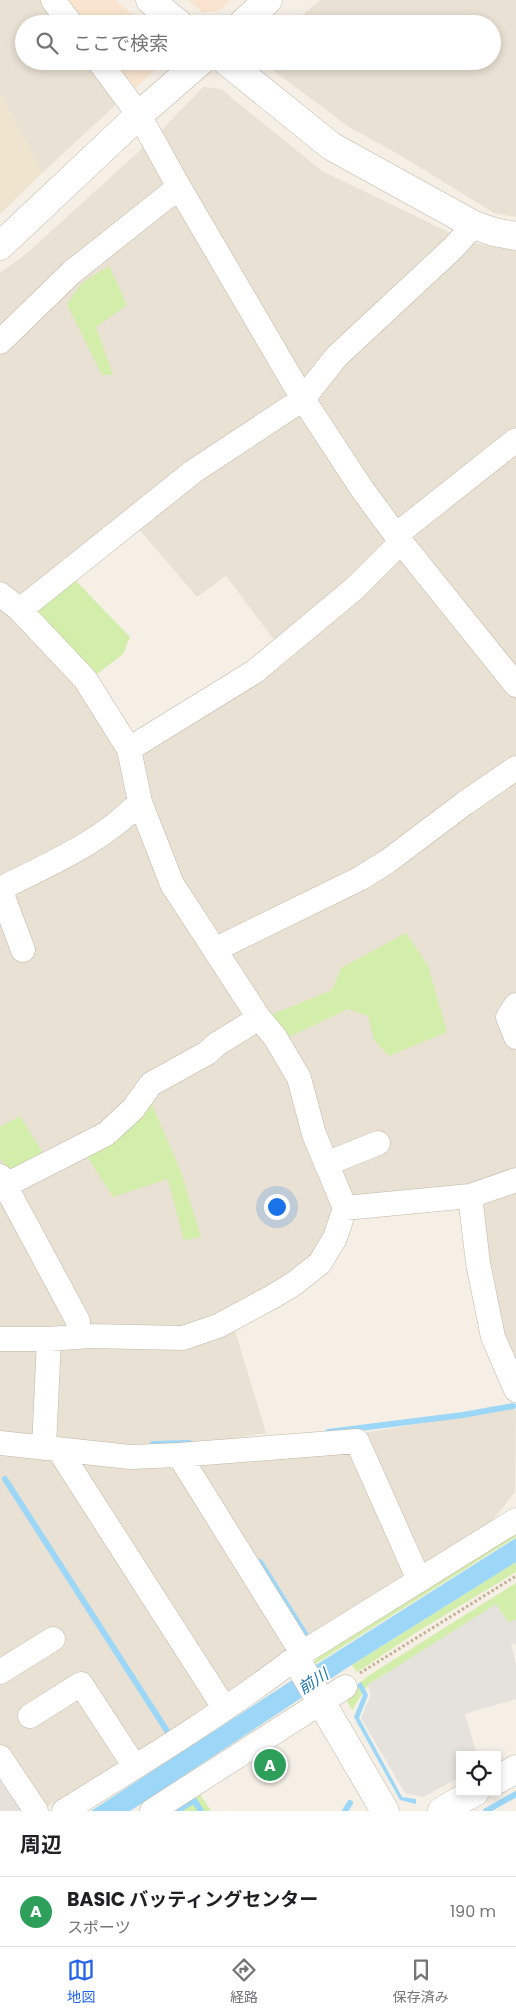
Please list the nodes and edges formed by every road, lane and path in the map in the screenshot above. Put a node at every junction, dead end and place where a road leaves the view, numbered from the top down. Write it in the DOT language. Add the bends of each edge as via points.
graph roads {
  1 [pos="53,0"];
  2 [pos="150,0"];
  3 [pos="268,0"];
  4 [pos="64,15"];
  5 [pos="168,15"];
  6 [pos="252,15"];
  7 [pos="106,70"];
  8 [pos="190,70"];
  9 [pos="237,70"];
  10 [pos="139,114"];
  11 [pos="178,187"];
  12 [pos="474,225"];
  13 [pos="516,236"];
  14 [pos="0,246"];
  15 [pos="0,342"];
  16 [pos="303,399"];
  17 [pos="516,440"];
  18 [pos="398,538"];
  19 [pos="0,594"];
  20 [pos="20,610"];
  21 [pos="516,684"];
  22 [pos="129,748"];
  23 [pos="516,768"];
  24 [pos="140,802"];
  25 [pos="0,889"];
  26 [pos="216,949"];
  27 [pos="23,950"];
  28 [pos="516,1005"];
  29 [pos="259,1018"];
  30 [pos="516,1037"];
  31 [pos="378,1143"];
  32 [pos="326,1164"];
  33 [pos="516,1180"];
  34 [pos="2,1183"];
  35 [pos="470,1196"];
  36 [pos="345,1208"];
  37 [pos="78,1337"];
  38 [pos="0,1339"];
  39 [pos="49,1339"];
  40 [pos="516,1390"];
  41 [pos="0,1443"];
  42 [pos="52,1449"];
  43 [pos="178,1455"];
  44 [pos="516,1520"];
  45 [pos="516,1576"];
  46 [pos="420,1580"];
  47 [pos="53,1639"];
  48 [pos="299,1659"];
  49 [pos="0,1672"];
  50 [pos="345,1687"];
  51 [pos="319,1698"];
  52 [pos="225,1708"];
  53 [pos="30,1716"];
  54 [pos="0,1757"];
  55 [pos="135,1767"];
  56 [pos="516,1769"];
  57 [pos="501,1778"];
  58 [pos="468,1796"];
  59 [pos="36,1811"];
  60 [pos="64,1811"];
  61 [pos="152,1811"];
  62 [pos="384,1811"];
  63 [pos="442,1811"];
  1 -- 4 [label="street"];
  2 -- 5 [label="street"];
  3 -- 6 [label="street"];
  7 -- 10 [label="street"];
  8 -- 10 [label="street"];
  9 -- 12 [label="street" via="331,146"];
  10 -- 11 [label="street"];
  10 -- 14 [label="street"];
  11 -- 15 [label="street" via="72,272"];
  11 -- 16 [label="street"];
  12 -- 13 [label="street"];
  12 -- 16 [label="street" via="336,357"];
  16 -- 18 [label="street"];
  16 -- 20 [label="street" via="194,471"];
  17 -- 18 [label="street"];
  18 -- 21 [label="street"];
  18 -- 22 [label="street" via="355,588 254,672"];
  19 -- 20 [label="street"];
  20 -- 22 [label="street" via="85,680"];
  22 -- 24 [label="street"];
  23 -- 26 [label="street" via="361,878"];
  24 -- 25 [label="street" via="124,819 92,842"];
  24 -- 26 [label="street" via="172,884"];
  25 -- 27 [label="street"];
  26 -- 29 [label="street"];
  28 -- 30 [label="street" via="508,1017"];
  29 -- 32 [label="street" via="275,1037 299,1078"];
  29 -- 34 [label="street" via="152,1084 106,1134"];
  31 -- 32 [label="street"];
  32 -- 36 [label="street"];
  33 -- 35 [label="street"];
  34 -- 37 [label="street" via="78,1320"];
  35 -- 36 [label="street"];
  35 -- 40 [label="street" via="478,1263 493,1336"];
  36 -- 37 [label="street" via="335,1238 320,1263 295,1283 218,1326 183,1338"];
  37 -- 39 [label="street"];
  38 -- 39 [label="street"];
  39 -- 42 [label="street"];
  41 -- 42 [label="street"];
  42 -- 43 [label="street" via="130,1457"];
  42 -- 52 [label="street"];
  43 -- 46 [label="street" via="357,1441"];
  43 -- 48 [label="street"];
  44 -- 46 [label="street"];
  45 -- 50 [label="path" via="359,1674"];
  46 -- 48 [label="street"];
  47 -- 49 [label="street"];
  48 -- 51 [label="street"];
  48 -- 52 [label="street"];
  50 -- 51 [label="street"];
  51 -- 61 [label="street"];
  51 -- 62 [label="street"];
  52 -- 55 [label="street"];
  53 -- 55 [label="street" via="81,1684"];
  54 -- 59 [label="street"];
  55 -- 60 [label="street"];
  56 -- 57 [label="street"];
  58 -- 63 [label="street"];
}
